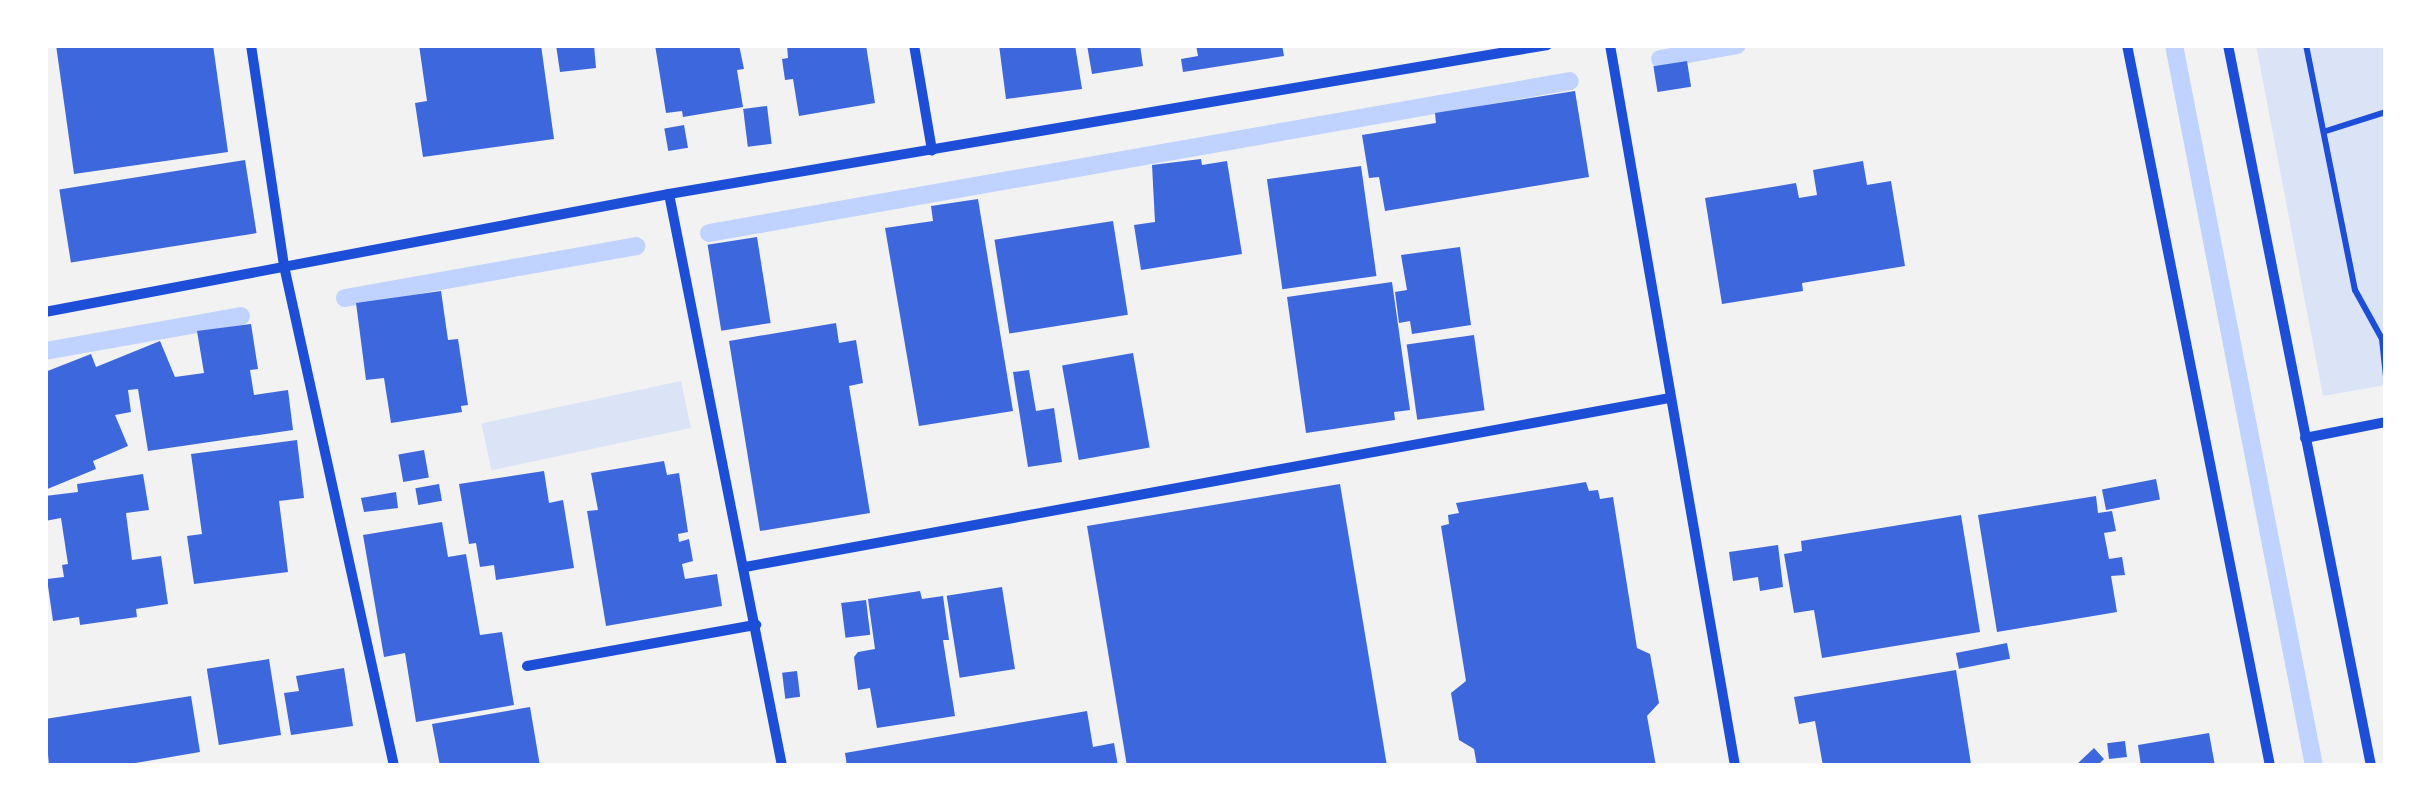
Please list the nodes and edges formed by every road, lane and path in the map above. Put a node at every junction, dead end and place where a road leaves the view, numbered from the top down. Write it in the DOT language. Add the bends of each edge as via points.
graph roads {
  1 [pos="252,45"];
  2 [pos="914,45"];
  3 [pos="1547,45"];
  4 [pos="1610,45"];
  5 [pos="2127,45"];
  6 [pos="2228,45"];
  7 [pos="2306,45"];
  8 [pos="2386,112"];
  9 [pos="2326,131"];
  10 [pos="932,150"];
  11 [pos="668,194"];
  12 [pos="284,266"];
  13 [pos="45,312"];
  14 [pos="2384,338"];
  15 [pos="2386,376"];
  16 [pos="1669,398"];
  17 [pos="2386,422"];
  18 [pos="2305,438"];
  19 [pos="744,567"];
  20 [pos="756,625"];
  21 [pos="527,666"];
  22 [pos="394,766"];
  23 [pos="782,766"];
  24 [pos="1734,766"];
  25 [pos="2270,766"];
  26 [pos="2371,766"];
  1 -- 12 [label="street"];
  2 -- 10 [label="street"];
  3 -- 10 [label="street"];
  4 -- 16 [label="street"];
  5 -- 25 [label="street"];
  6 -- 18 [label="street"];
  7 -- 9 [label="path"];
  8 -- 9 [label="path"];
  9 -- 14 [label="path" via="2355,290"];
  10 -- 11 [label="street"];
  11 -- 12 [label="street"];
  11 -- 19 [label="street"];
  12 -- 13 [label="street"];
  12 -- 22 [label="street"];
  14 -- 15 [label="path"];
  16 -- 19 [label="street"];
  16 -- 24 [label="street"];
  17 -- 18 [label="street"];
  18 -- 26 [label="street"];
  19 -- 20 [label="street"];
  20 -- 21 [label="street"];
  20 -- 23 [label="street"];
}
